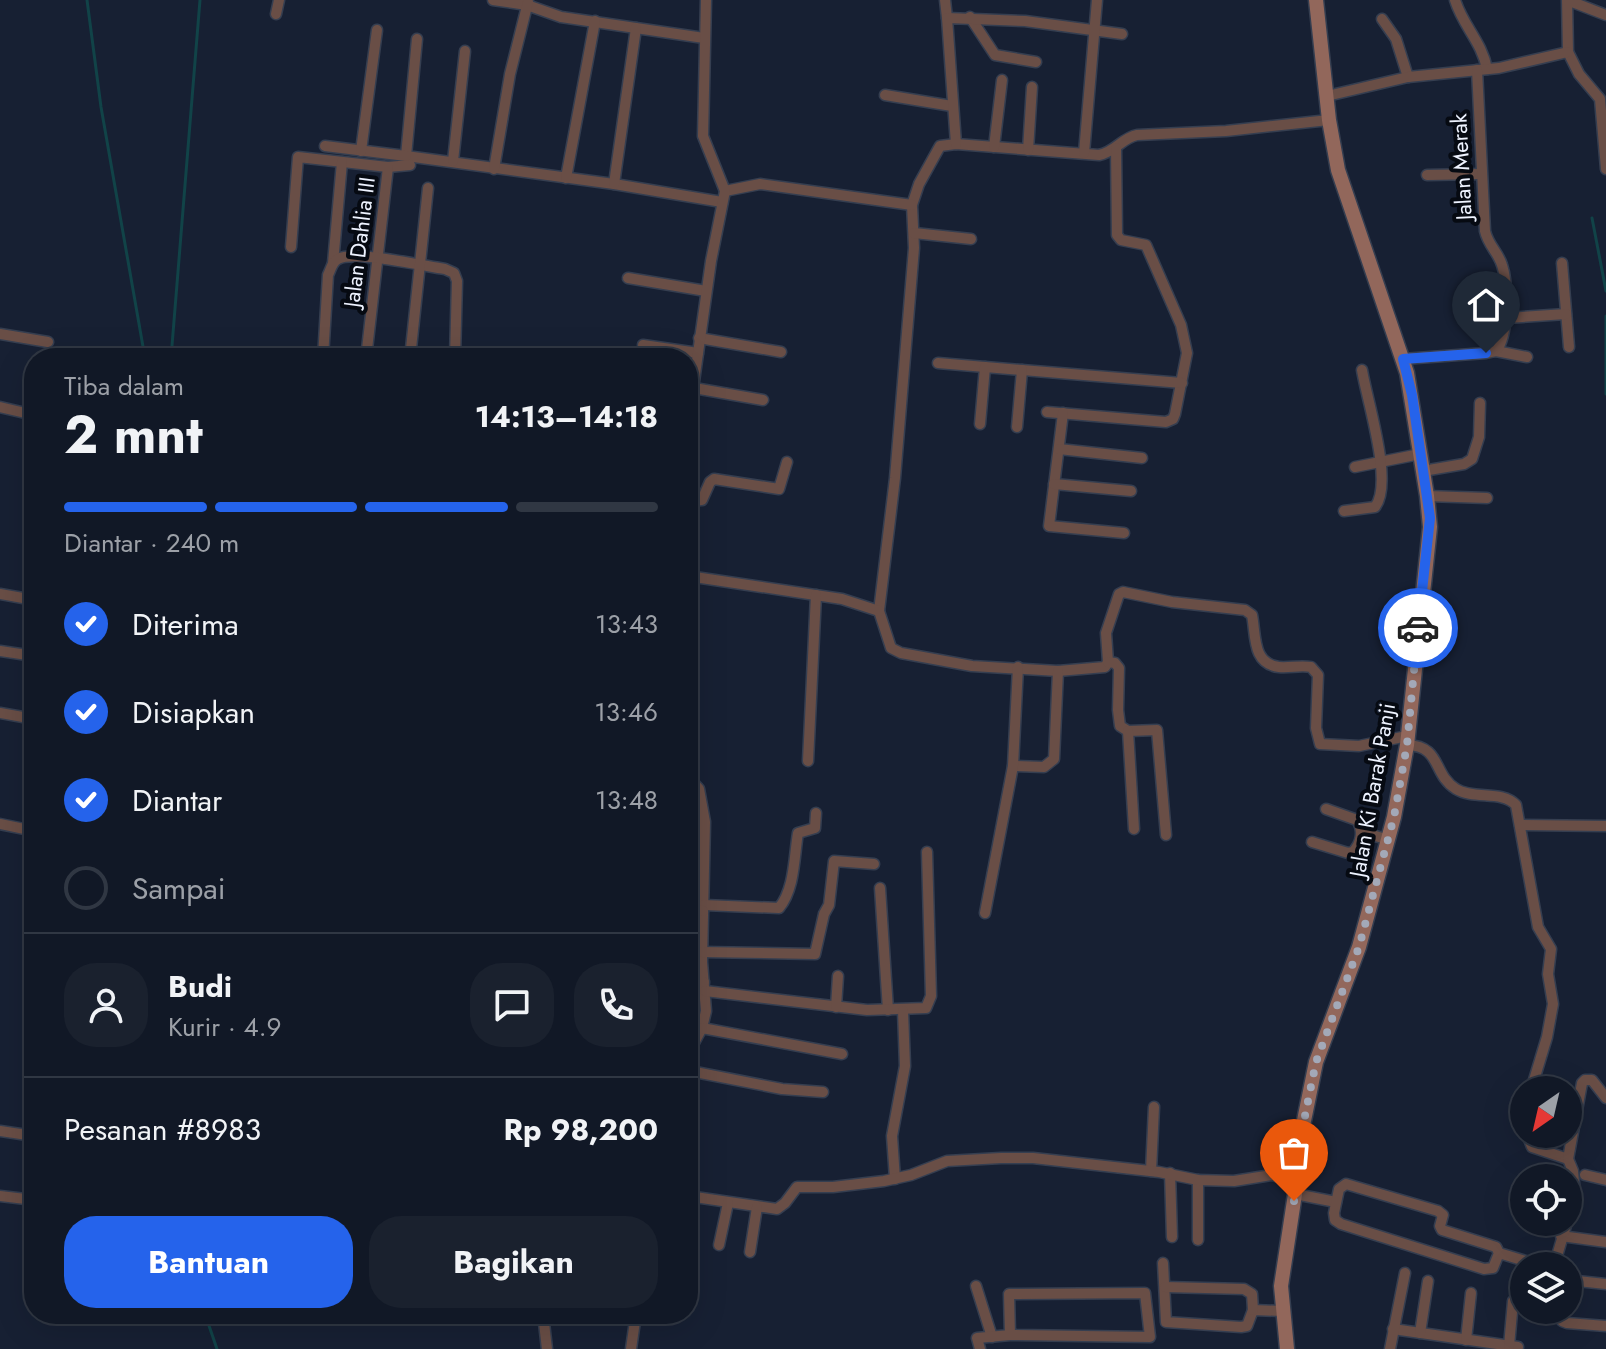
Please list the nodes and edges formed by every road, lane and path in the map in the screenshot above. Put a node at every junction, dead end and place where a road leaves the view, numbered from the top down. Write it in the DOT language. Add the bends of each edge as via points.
graph roads {
  1 [pos="279,0"];
  2 [pos="493,0"];
  3 [pos="706,0"];
  4 [pos="945,0"];
  5 [pos="1097,0"];
  6 [pos="1316,0"];
  7 [pos="1455,0"];
  8 [pos="528,3"];
  9 [pos="276,14"];
  10 [pos="1606,15"];
  11 [pos="970,17"];
  12 [pos="947,18"];
  13 [pos="1382,19"];
  14 [pos="595,21"];
  15 [pos="636,28"];
  16 [pos="1093,29"];
  17 [pos="377,30"];
  18 [pos="1122,34"];
  19 [pos="704,38"];
  20 [pos="417,39"];
  21 [pos="465,51"];
  22 [pos="1568,52"];
  23 [pos="1036,62"];
  24 [pos="1482,70"];
  25 [pos="1408,77"];
  26 [pos="1002,80"];
  27 [pos="1032,87"];
  28 [pos="885,95"];
  29 [pos="1327,96"];
  30 [pos="952,106"];
  31 [pos="1329,120"];
  32 [pos="956,144"];
  33 [pos="325,146"];
  34 [pos="994,147"];
  35 [pos="1116,148"];
  36 [pos="1028,150"];
  37 [pos="361,151"];
  38 [pos="1084,153"];
  39 [pos="408,161"];
  40 [pos="453,161"];
  41 [pos="342,162"];
  42 [pos="388,167"];
  43 [pos="494,169"];
  44 [pos="1606,169"];
  45 [pos="1481,174"];
  46 [pos="1427,175"];
  47 [pos="566,178"];
  48 [pos="614,184"];
  49 [pos="428,188"];
  50 [pos="724,197"];
  51 [pos="912,205"];
  52 [pos="914,233"];
  53 [pos="971,239"];
  54 [pos="291,247"];
  55 [pos="377,258"];
  56 [pos="1562,263"];
  57 [pos="333,264"];
  58 [pos="420,266"];
  59 [pos="628,278"];
  60 [pos="706,291"];
  61 [pos="1566,314"];
  62 [pos="1507,318"];
  63 [pos="0,334"];
  64 [pos="699,338"];
  65 [pos="48,342"];
  66 [pos="643,345"];
  67 [pos="1569,347"];
  68 [pos="324,348"];
  69 [pos="367,348"];
  70 [pos="411,348"];
  71 [pos="455,348"];
  72 [pos="664,348"];
  73 [pos="1496,351"];
  74 [pos="781,352"];
  75 [pos="698,353"];
  76 [pos="1527,357"];
  77 [pos="1403,359"];
  78 [pos="938,363"];
  79 [pos="985,367"];
  80 [pos="1022,370"];
  81 [pos="1362,370"];
  82 [pos="1182,383"];
  83 [pos="698,389"];
  84 [pos="763,400"];
  85 [pos="1480,403"];
  86 [pos="0,407"];
  87 [pos="1047,412"];
  88 [pos="24,413"];
  89 [pos="1063,413"];
  90 [pos="980,424"];
  91 [pos="1017,427"];
  92 [pos="1059,449"];
  93 [pos="1420,454"];
  94 [pos="1142,458"];
  95 [pos="787,462"];
  96 [pos="1382,462"];
  97 [pos="1355,467"];
  98 [pos="1423,471"];
  99 [pos="1054,484"];
  100 [pos="1131,491"];
  101 [pos="1427,496"];
  102 [pos="1487,498"];
  103 [pos="698,500"];
  104 [pos="1344,511"];
  105 [pos="1124,533"];
  106 [pos="698,577"];
  107 [pos="0,594"];
  108 [pos="816,595"];
  109 [pos="24,598"];
  110 [pos="879,611"];
  111 [pos="0,651"];
  112 [pos="24,655"];
  113 [pos="1108,662"];
  114 [pos="1018,667"];
  115 [pos="1058,671"];
  116 [pos="0,713"];
  117 [pos="24,717"];
  118 [pos="1128,731"];
  119 [pos="1407,740"];
  120 [pos="808,761"];
  121 [pos="1013,766"];
  122 [pos="698,788"];
  123 [pos="1326,809"];
  124 [pos="816,813"];
  125 [pos="0,824"];
  126 [pos="1520,825"];
  127 [pos="1606,826"];
  128 [pos="24,829"];
  129 [pos="1134,829"];
  130 [pos="1362,832"];
  131 [pos="1166,835"];
  132 [pos="1389,840"];
  133 [pos="1312,842"];
  134 [pos="927,852"];
  135 [pos="874,864"];
  136 [pos="880,888"];
  137 [pos="698,908"];
  138 [pos="703,908"];
  139 [pos="985,913"];
  140 [pos="702,952"];
  141 [pos="838,976"];
  142 [pos="698,984"];
  143 [pos="704,986"];
  144 [pos="836,1007"];
  145 [pos="888,1010"];
  146 [pos="903,1011"];
  147 [pos="702,1028"];
  148 [pos="698,1033"];
  149 [pos="842,1054"];
  150 [pos="698,1076"];
  151 [pos="1535,1076"];
  152 [pos="823,1092"];
  153 [pos="1606,1098"];
  154 [pos="1154,1107"];
  155 [pos="0,1131"];
  156 [pos="24,1135"];
  157 [pos="1535,1148"];
  158 [pos="1568,1159"];
  159 [pos="1570,1164"];
  160 [pos="1151,1171"];
  161 [pos="1170,1173"];
  162 [pos="1585,1175"];
  163 [pos="895,1179"];
  164 [pos="1198,1180"];
  165 [pos="1606,1180"];
  166 [pos="1295,1188"];
  167 [pos="0,1196"];
  168 [pos="698,1198"];
  169 [pos="24,1199"];
  170 [pos="1336,1202"];
  171 [pos="728,1203"];
  172 [pos="757,1207"];
  173 [pos="1561,1236"];
  174 [pos="1172,1237"];
  175 [pos="1198,1240"];
  176 [pos="1606,1242"];
  177 [pos="719,1245"];
  178 [pos="750,1252"];
  179 [pos="1557,1252"];
  180 [pos="1499,1253"];
  181 [pos="1510,1256"];
  182 [pos="1163,1263"];
  183 [pos="1405,1273"];
  184 [pos="1428,1281"];
  185 [pos="1582,1281"];
  186 [pos="1606,1284"];
  187 [pos="976,1286"];
  188 [pos="1165,1287"];
  189 [pos="1471,1293"];
  190 [pos="1253,1310"];
  191 [pos="1282,1311"];
  192 [pos="1166,1322"];
  193 [pos="1149,1323"];
  194 [pos="547,1324"];
  195 [pos="635,1324"];
  196 [pos="1514,1324"];
  197 [pos="1580,1324"];
  198 [pos="1606,1326"];
  199 [pos="1393,1329"];
  200 [pos="1420,1333"];
  201 [pos="1010,1335"];
  202 [pos="992,1337"];
  203 [pos="1466,1340"];
  204 [pos="1514,1347"];
  205 [pos="547,1349"];
  206 [pos="631,1349"];
  207 [pos="980,1349"];
  208 [pos="1287,1349"];
  209 [pos="1390,1349"];
  1 -- 9 [label="street"];
  2 -- 8 [label="street"];
  3 -- 19 [label="street"];
  4 -- 12 [label="street"];
  5 -- 16 [label="street"];
  6 -- 29 [label="street, Jalan Ki Barak Panji"];
  7 -- 24 [label="street" via="1481,46"];
  8 -- 14 [label="street" via="561,17"];
  8 -- 43 [label="street"];
  10 -- 22 [label="street" via="1567,0"];
  11 -- 12 [label="street"];
  11 -- 16 [label="street"];
  11 -- 23 [label="street" via="995,55"];
  12 -- 30 [label="street"];
  13 -- 25 [label="street" via="1396,39"];
  14 -- 15 [label="street"];
  14 -- 47 [label="street"];
  15 -- 19 [label="street"];
  15 -- 48 [label="street"];
  16 -- 18 [label="street"];
  16 -- 38 [label="street"];
  17 -- 37 [label="street"];
  19 -- 50 [label="street" via="703,136"];
  20 -- 39 [label="street"];
  21 -- 40 [label="street"];
  22 -- 24 [label="street"];
  22 -- 44 [label="street" via="1600,99"];
  24 -- 25 [label="street"];
  24 -- 45 [label="street, Jalan Merak"];
  25 -- 29 [label="street"];
  26 -- 34 [label="street"];
  27 -- 36 [label="street"];
  28 -- 30 [label="street"];
  29 -- 31 [label="street, Jalan Ki Barak Panji"];
  30 -- 32 [label="street"];
  31 -- 35 [label="street" via="1137,135"];
  31 -- 77 [label="street, Jalan Ki Barak Panji" via="1349,208"];
  32 -- 34 [label="street"];
  32 -- 51 [label="street" via="936,150"];
  33 -- 37 [label="street"];
  34 -- 36 [label="street"];
  35 -- 38 [label="street" via="1099,155"];
  35 -- 82 [label="street" via="1117,235 1148,249 1183,329 1187,353"];
  36 -- 38 [label="street"];
  37 -- 39 [label="street"];
  39 -- 40 [label="street"];
  39 -- 42 [label="street"];
  40 -- 43 [label="street"];
  41 -- 42 [label="street, Jalan Dahlia III"];
  41 -- 54 [label="street, Jalan Dahlia III" via="298,157"];
  41 -- 57 [label="street"];
  42 -- 55 [label="street, Jalan Dahlia III"];
  43 -- 47 [label="street"];
  45 -- 46 [label="street"];
  45 -- 62 [label="street, Jalan Merak" via="1485,231 1502,265"];
  47 -- 48 [label="street"];
  48 -- 50 [label="street"];
  49 -- 58 [label="street"];
  50 -- 51 [label="street" via="760,184"];
  50 -- 60 [label="street"];
  51 -- 52 [label="street"];
  52 -- 53 [label="street"];
  52 -- 110 [label="street"];
  55 -- 57 [label="street" via="348,256"];
  55 -- 58 [label="street"];
  55 -- 69 [label="street, Jalan Dahlia III"];
  56 -- 61 [label="street"];
  57 -- 68 [label="street"];
  58 -- 70 [label="street"];
  58 -- 71 [label="street" via="456,276"];
  59 -- 60 [label="street"];
  60 -- 64 [label="street"];
  61 -- 62 [label="street"];
  61 -- 67 [label="street"];
  62 -- 73 [label="street, Jalan Merak"];
  63 -- 65 [label="street"];
  64 -- 74 [label="street"];
  64 -- 75 [label="street"];
  66 -- 72 [label="street"];
  73 -- 76 [label="street"];
  73 -- 77 [label="street"];
  77 -- 93 [label="street, Jalan Ki Barak Panji"];
  78 -- 79 [label="street"];
  79 -- 80 [label="street"];
  79 -- 90 [label="street"];
  80 -- 82 [label="street"];
  80 -- 91 [label="street"];
  81 -- 96 [label="street"];
  82 -- 89 [label="street" via="1170,421"];
  83 -- 84 [label="street"];
  85 -- 98 [label="street" via="1472,459"];
  86 -- 88 [label="street"];
  87 -- 89 [label="street"];
  89 -- 92 [label="street"];
  92 -- 94 [label="street"];
  92 -- 99 [label="street"];
  93 -- 96 [label="street"];
  93 -- 98 [label="street, Jalan Ki Barak Panji"];
  95 -- 103 [label="street" via="776,491 714,479"];
  96 -- 97 [label="street"];
  96 -- 104 [label="street" via="1379,502"];
  98 -- 101 [label="street, Jalan Ki Barak Panji"];
  99 -- 100 [label="street"];
  99 -- 105 [label="street" via="1049,526"];
  101 -- 102 [label="street"];
  101 -- 119 [label="street, Jalan Ki Barak Panji" via="1429,535"];
  106 -- 108 [label="street"];
  107 -- 109 [label="street"];
  108 -- 110 [label="street"];
  108 -- 120 [label="street"];
  110 -- 114 [label="street" via="896,651 972,666"];
  111 -- 112 [label="street"];
  113 -- 115 [label="street" via="1098,669"];
  113 -- 118 [label="street" via="1119,668 1120,726"];
  113 -- 119 [label="street" via="1106,633 1123,592 1245,610 1252,615 1262,660 1281,668 1311,667 1318,675 1320,744"];
  114 -- 115 [label="street"];
  114 -- 121 [label="street"];
  115 -- 121 [label="street" via="1054,759 1044,767"];
  116 -- 117 [label="street"];
  118 -- 129 [label="street"];
  118 -- 131 [label="street" via="1157,730"];
  119 -- 126 [label="street" via="1427,749 1458,790 1513,801"];
  119 -- 132 [label="street, Jalan Ki Barak Panji"];
  121 -- 139 [label="street"];
  122 -- 138 [label="street" via="704,810"];
  123 -- 130 [label="street" via="1357,820"];
  124 -- 138 [label="street" via="813,830 798,833 790,884 779,908"];
  125 -- 128 [label="street"];
  126 -- 127 [label="street"];
  126 -- 151 [label="street" via="1538,927 1551,949 1553,1004"];
  130 -- 132 [label="street"];
  130 -- 133 [label="street" via="1353,852"];
  132 -- 166 [label="street, Jalan Ki Barak Panji" via="1359,947 1316,1062"];
  134 -- 146 [label="street" via="931,996 926,1008"];
  135 -- 140 [label="street" via="834,861 815,954"];
  136 -- 145 [label="street"];
  137 -- 138 [label="street"];
  138 -- 140 [label="street"];
  140 -- 143 [label="street"];
  141 -- 144 [label="street"];
  142 -- 143 [label="street"];
  143 -- 144 [label="street"];
  143 -- 147 [label="street"];
  144 -- 145 [label="street"];
  145 -- 146 [label="street"];
  146 -- 163 [label="street" via="905,1066 892,1136"];
  147 -- 148 [label="street"];
  147 -- 149 [label="street"];
  150 -- 152 [label="street"];
  153 -- 158 [label="street" via="1592,1080 1582,1083"];
  154 -- 160 [label="street"];
  155 -- 156 [label="street"];
  157 -- 158 [label="street"];
  158 -- 159 [label="street"];
  160 -- 161 [label="street"];
  160 -- 163 [label="street" via="1001,1158 947,1161"];
  161 -- 164 [label="street"];
  161 -- 174 [label="street"];
  162 -- 165 [label="street"];
  163 -- 172 [label="street" via="797,1187 780,1208"];
  164 -- 166 [label="street" via="1272,1175"];
  164 -- 175 [label="street"];
  166 -- 170 [label="street"];
  166 -- 191 [label="street, Jalan Ki Barak Panji"];
  167 -- 169 [label="street"];
  168 -- 171 [label="street"];
  170 -- 180 [label="street" via="1337,1222 1484,1269 1493,1268"];
  170 -- 180 [label="street" via="1346,1184 1438,1211 1443,1215 1442,1230 1496,1247"];
  171 -- 172 [label="street"];
  171 -- 177 [label="street"];
  172 -- 178 [label="street"];
  173 -- 176 [label="street"];
  173 -- 179 [label="street"];
  180 -- 181 [label="street"];
  182 -- 188 [label="street"];
  183 -- 199 [label="street"];
  184 -- 200 [label="street"];
  185 -- 186 [label="street"];
  187 -- 202 [label="street"];
  188 -- 190 [label="street" via="1244,1289 1252,1294"];
  188 -- 192 [label="street"];
  189 -- 203 [label="street"];
  190 -- 191 [label="street"];
  190 -- 192 [label="street" via="1247,1326 1241,1327"];
  191 -- 208 [label="street, Jalan Ki Barak Panji"];
  192 -- 193 [label="street"];
  193 -- 201 [label="street" via="1150,1337"];
  193 -- 201 [label="street" via="1145,1293 1009,1294"];
  194 -- 205 [label="street"];
  195 -- 206 [label="street"];
  196 -- 204 [label="street"];
  197 -- 198 [label="street"];
  199 -- 200 [label="street"];
  199 -- 209 [label="street"];
  200 -- 203 [label="street"];
  201 -- 202 [label="street"];
  202 -- 207 [label="street" via="977,1338"];
  203 -- 204 [label="street"];
}
